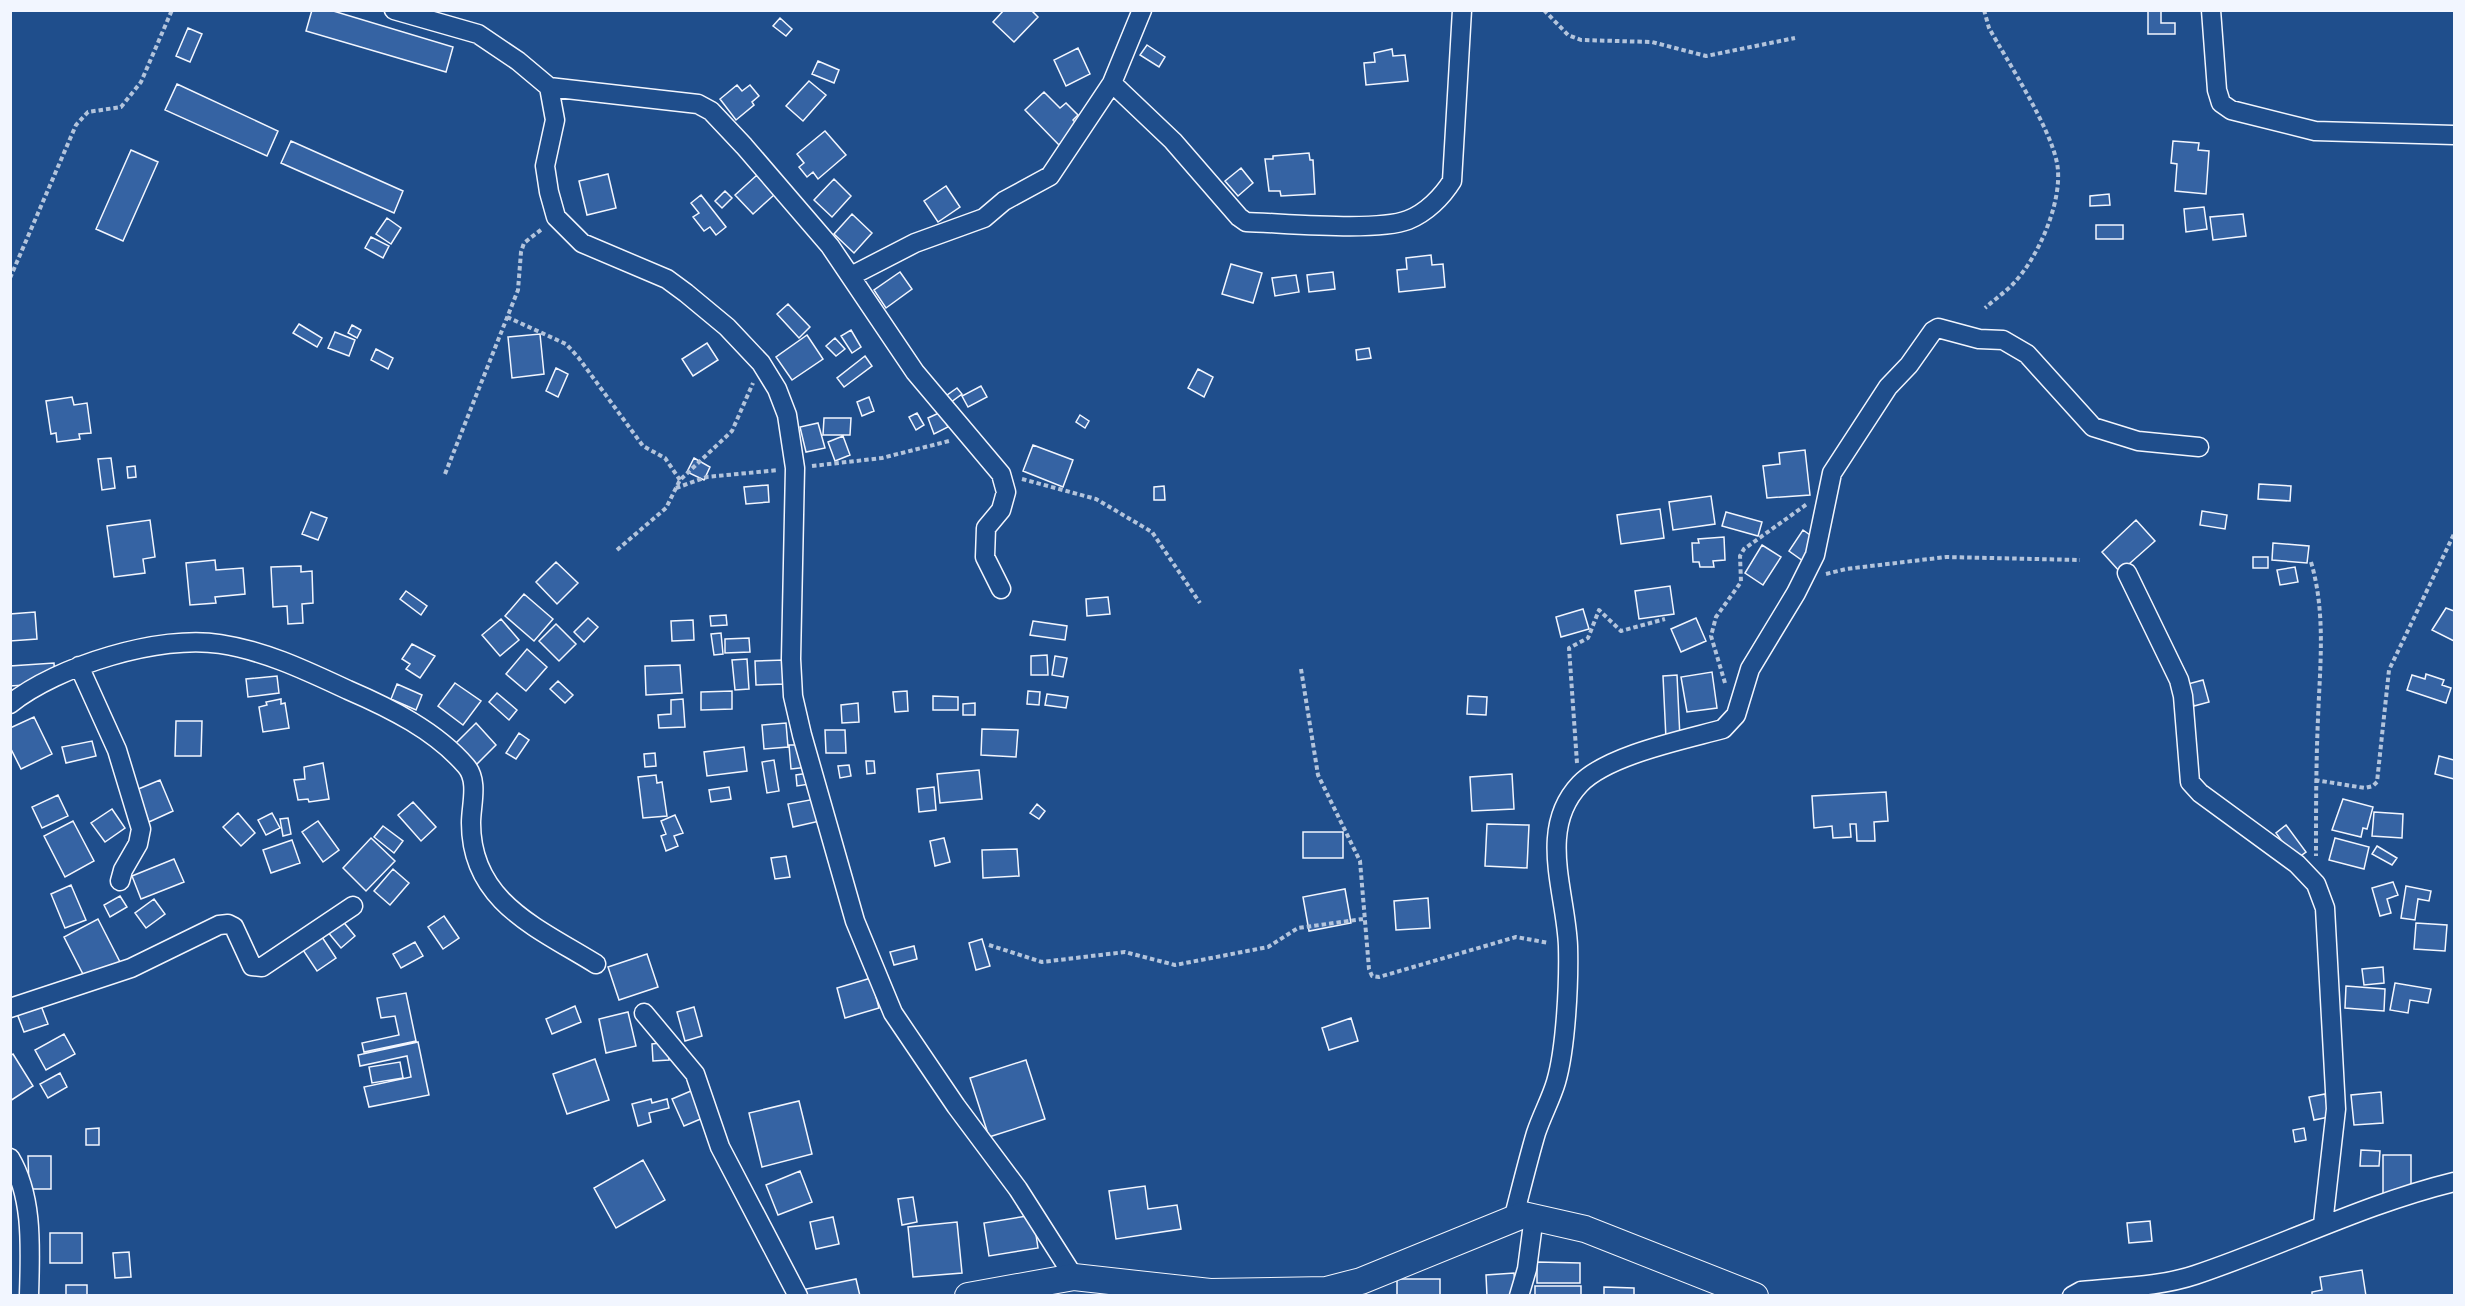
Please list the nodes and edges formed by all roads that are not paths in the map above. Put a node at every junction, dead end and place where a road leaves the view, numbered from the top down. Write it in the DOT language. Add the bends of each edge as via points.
graph roads {
  1 [pos="394,10"];
  2 [pos="1142,10"];
  3 [pos="1462,10"];
  4 [pos="2211,10"];
  5 [pos="1112,83"];
  6 [pos="549,87"];
  7 [pos="2454,135"];
  8 [pos="852,275"];
  9 [pos="2199,447"];
  10 [pos="2127,573"];
  11 [pos="1001,589"];
  12 [pos="79,666"];
  13 [pos="10,704"];
  14 [pos="120,881"];
  15 [pos="353,906"];
  16 [pos="596,963"];
  17 [pos="10,1008"];
  18 [pos="644,1013"];
  19 [pos="10,1158"];
  20 [pos="2454,1182"];
  21 [pos="1524,1216"];
  22 [pos="2323,1224"];
  23 [pos="1074,1277"];
  24 [pos="1223,1294"];
  25 [pos="29,1296"];
  26 [pos="798,1296"];
  27 [pos="968,1296"];
  28 [pos="1520,1296"];
  29 [pos="1755,1296"];
  30 [pos="2072,1296"];
  1 -- 6 [label="street" via="478,34"];
  2 -- 5 [label="street"];
  3 -- 5 [label="street" via="1452,181 1442,196 1409,220 1386,225 1246,222 1173,141"];
  4 -- 7 [label="street" via="2217,90 2221,103 2231,110 2315,131"];
  5 -- 8 [label="street" via="1050,176 1004,201 984,218 915,243"];
  6 -- 8 [label="street" via="692,103 711,111"];
  6 -- 23 [label="street" via="555,120 545,166 556,217 582,243 667,279 727,327 761,363 777,389 787,415 795,468 793,696 855,921 892,1012 1018,1189"];
  8 -- 11 [label="street" via="915,372 1000,474 1006,492 1001,510 986,528 985,557"];
  9 -- 21 [label="street" via="2138,441 2093,427 2027,354 2004,340 1979,339 1938,328 1933,331 1888,387 1832,473 1815,555 1750,669 1736,715 1723,729 1601,768 1579,785 1558,818 1556,860 1568,945 1563,1046 1556,1082 1536,1132"];
  10 -- 22 [label="street" via="2179,680 2190,782 2296,864 2316,884 2325,908 2336,1109"];
  12 -- 13 [label="street" via="27,691"];
  12 -- 14 [label="street" via="117,750 141,829"];
  12 -- 16 [label="street" via="176,642 220,644 281,659 367,698 436,737 468,768 473,782 471,828 477,862 488,887 509,910"];
  15 -- 17 [label="street" via="262,967 252,966 234,927 219,925 131,968"];
  18 -- 26 [label="street" via="695,1074 720,1147"];
  19 -- 25 [label="street" via="24,1199 30,1242"];
  20 -- 22 [label="street"];
  21 -- 24 [label="street" via="1360,1281 1326,1290"];
  21 -- 28 [label="street" via="1527,1269"];
  21 -- 29 [label="street" via="1585,1229"];
  22 -- 30 [label="street" via="2194,1275 2082,1291"];
  23 -- 24 [label="street"];
  23 -- 27 [label="street"];
}
